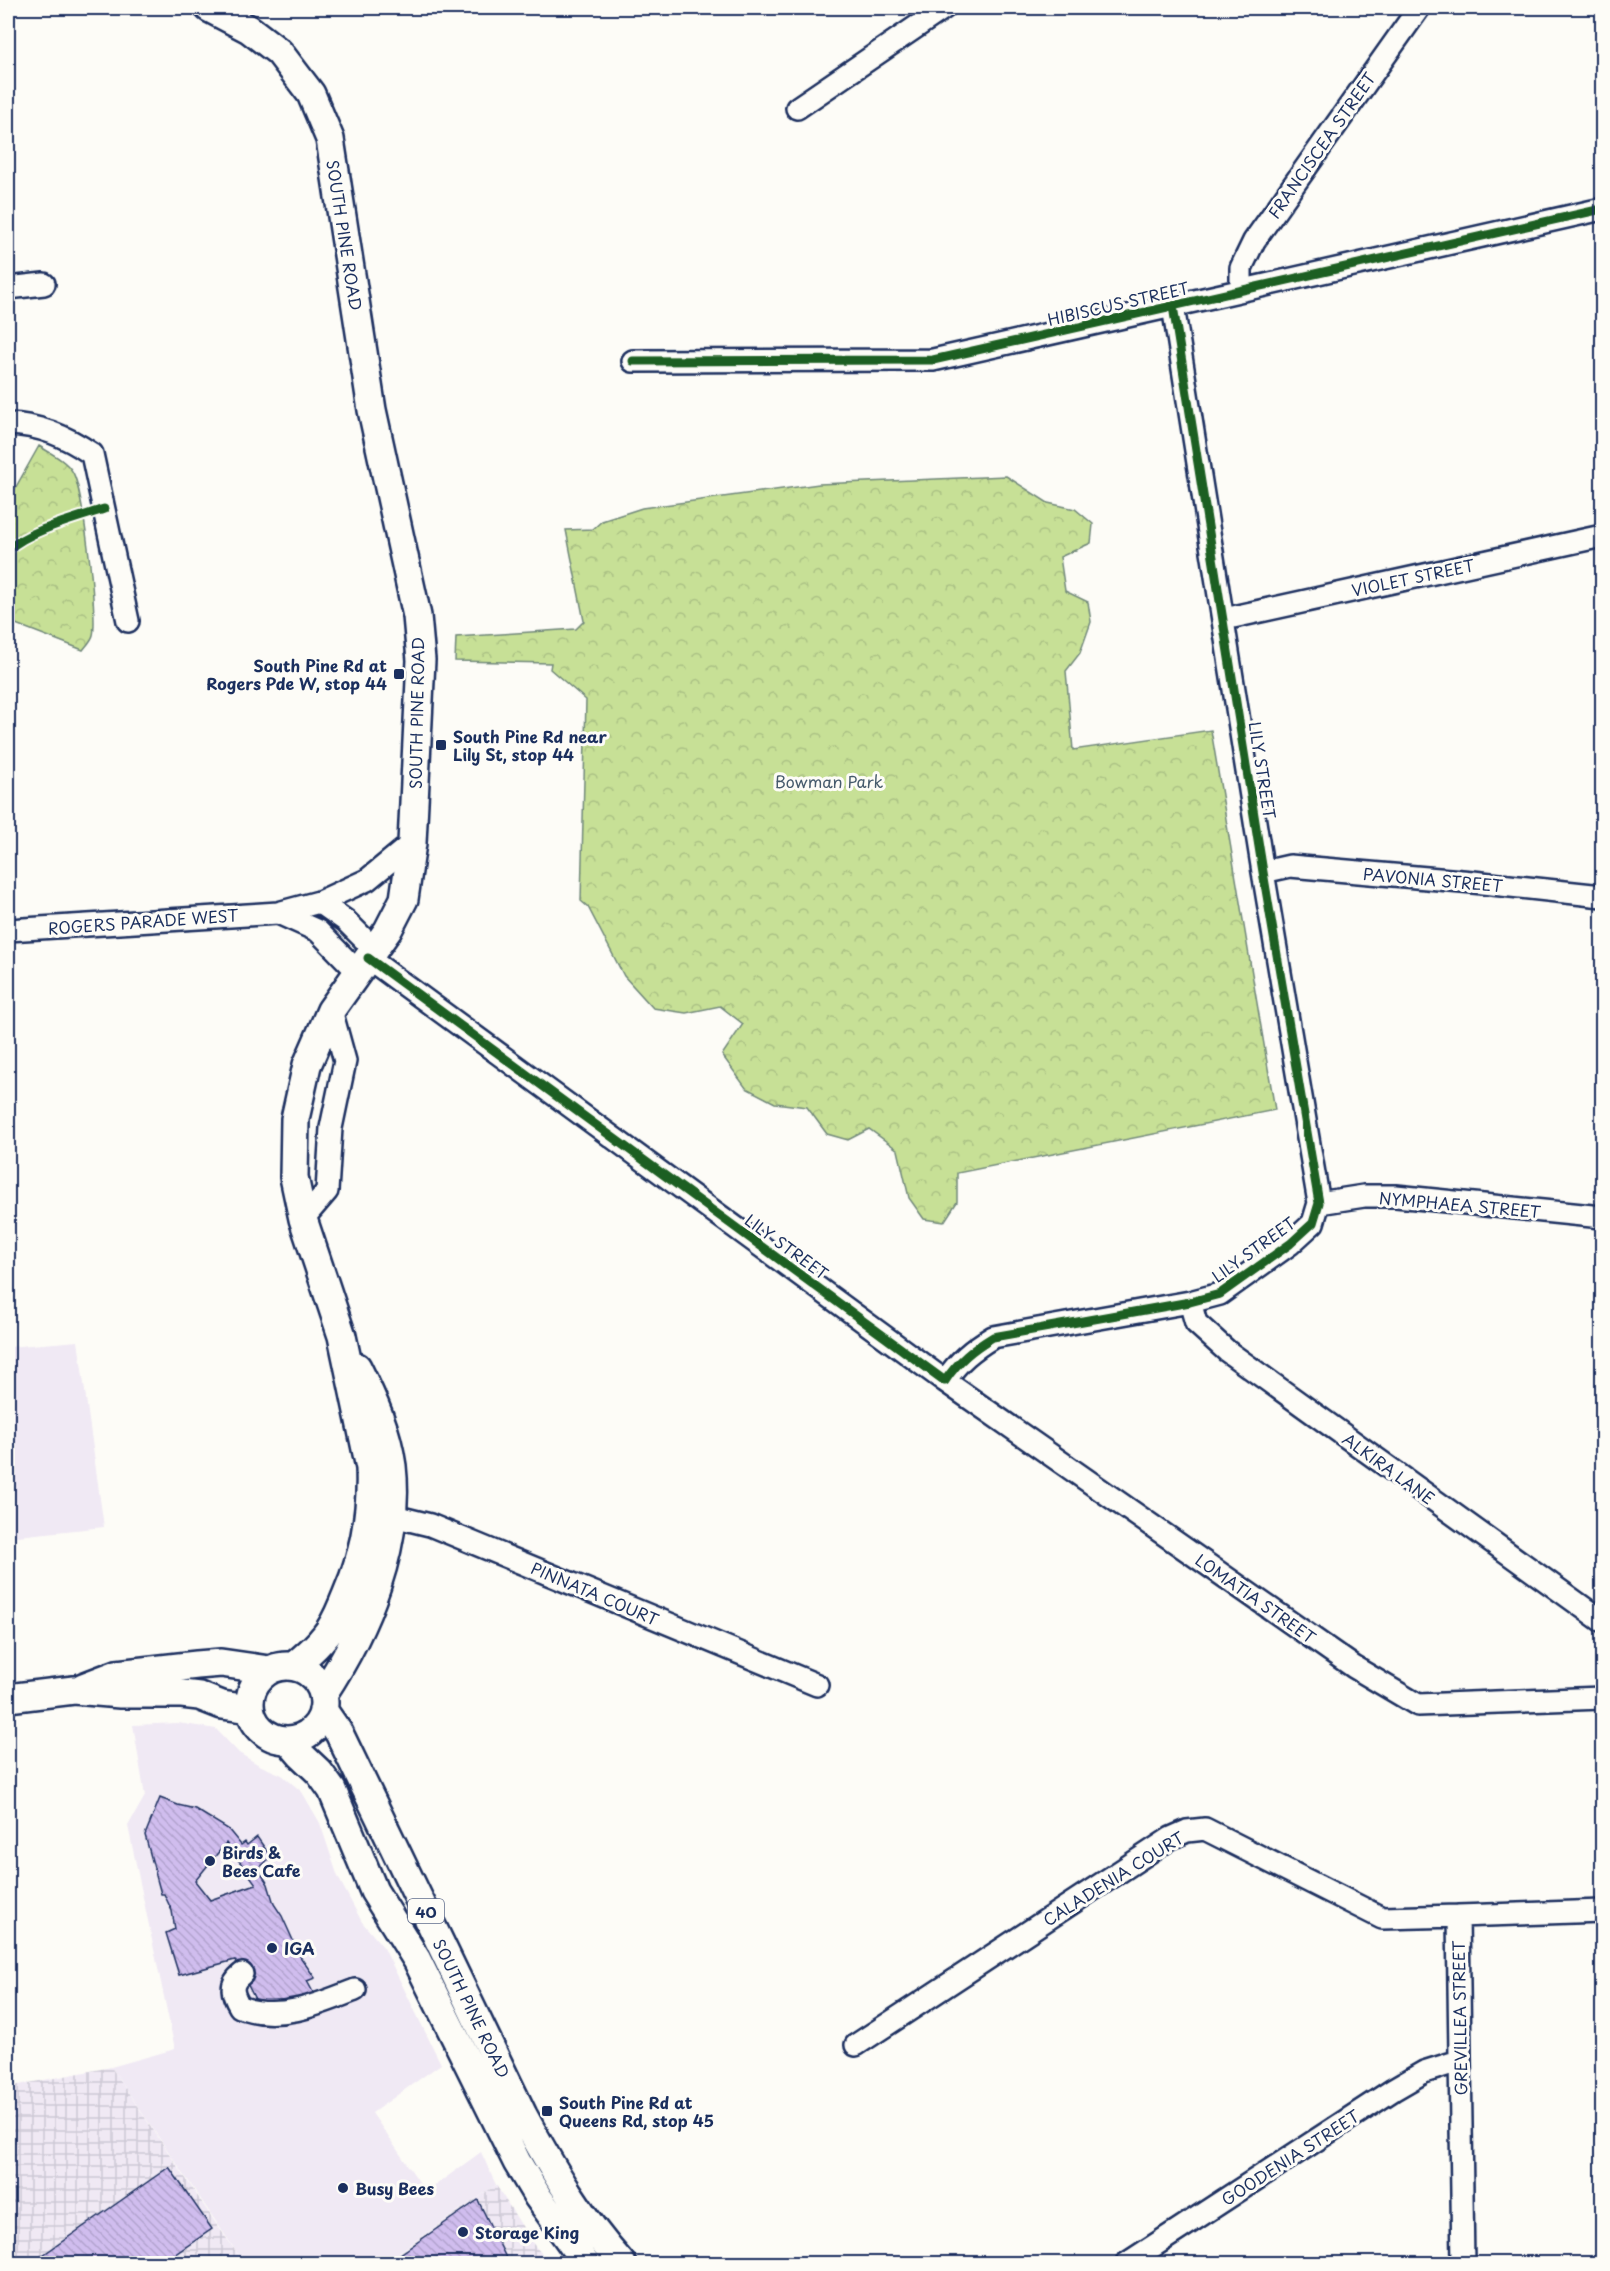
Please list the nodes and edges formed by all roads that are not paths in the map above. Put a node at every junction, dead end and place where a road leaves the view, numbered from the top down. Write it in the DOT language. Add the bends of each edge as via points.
graph roads {
  1 [pos="209,8"];
  2 [pos="944,8"];
  3 [pos="1419,8"];
  4 [pos="797,108"];
  5 [pos="1602,208"];
  6 [pos="44,284"];
  7 [pos="8,288"];
  8 [pos="1241,289"];
  9 [pos="1173,306"];
  10 [pos="633,361"];
  11 [pos="8,424"];
  12 [pos="1602,536"];
  13 [pos="1224,619"];
  14 [pos="128,621"];
  15 [pos="412,843"];
  16 [pos="1263,872"];
  17 [pos="1602,896"];
  18 [pos="319,902"];
  19 [pos="278,913"];
  20 [pos="8,924"];
  21 [pos="367,960"];
  22 [pos="332,1010"];
  23 [pos="1319,1203"];
  24 [pos="1602,1217"];
  25 [pos="303,1219"];
  26 [pos="1190,1302"];
  27 [pos="945,1381"];
  28 [pos="381,1512"];
  29 [pos="1602,1622"];
  30 [pos="281,1668"];
  31 [pos="817,1685"];
  32 [pos="74,1690"];
  33 [pos="8,1698"];
  34 [pos="1602,1698"];
  35 [pos="323,1702"];
  36 [pos="250,1709"];
  37 [pos="290,1741"];
  38 [pos="1602,1911"];
  39 [pos="1458,1916"];
  40 [pos="242,1974"];
  41 [pos="356,1990"];
  42 [pos="856,2045"];
  43 [pos="1459,2061"];
  44 [pos="577,2261"];
  45 [pos="622,2264"];
  46 [pos="1126,2264"];
  47 [pos="1463,2264"];
  1 -- 15 [label="main road, SOUTH PINE ROAD" via="249,29 279,52 311,94 330,139 372,410 417,616 420,660"];
  2 -- 4 [label="street"];
  3 -- 8 [label="street, FRANCISCEA STREET" via="1254,241 1242,268"];
  5 -- 8 [label="street, HIBISCUS STREET"];
  6 -- 7 [label="street"];
  8 -- 9 [label="street, HIBISCUS STREET"];
  9 -- 10 [label="street, HIBISCUS STREET" via="933,360"];
  9 -- 13 [label="street, LILY STREET"];
  11 -- 14 [label="street" via="43,429 70,439 92,454"];
  12 -- 13 [label="street, VIOLET STREET"];
  13 -- 16 [label="street, LILY STREET"];
  15 -- 18 [label="street, ROGERS PARADE WEST" via="367,880"];
  15 -- 21 [label="main road, SOUTH PINE ROAD" via="404,899"];
  16 -- 17 [label="street, PAVONIA STREET" via="1290,866"];
  16 -- 23 [label="street, LILY STREET"];
  18 -- 19 [label="street, ROGERS PARADE WEST"];
  18 -- 21 [label="street" via="346,921"];
  19 -- 20 [label="street, ROGERS PARADE WEST"];
  19 -- 21 [label="street, ROGERS PARADE WEST"];
  21 -- 22 [label="main road, SOUTH PINE ROAD"];
  21 -- 27 [label="street, LILY STREET"];
  22 -- 25 [label="main road, SOUTH PINE ROAD" via="307,1065 295,1119 294,1177"];
  22 -- 25 [label="street" via="345,1061 331,1128 327,1191"];
  23 -- 24 [label="street, NYMPHAEA STREET" via="1396,1196"];
  23 -- 26 [label="street, LILY STREET" via="1313,1223 1290,1244 1220,1294"];
  25 -- 28 [label="main road, SOUTH PINE ROAD" via="342,1336"];
  26 -- 27 [label="street, LILY STREET" via="993,1337 958,1362"];
  26 -- 29 [label="street, ALKIRA LANE" via="1196,1323 1227,1351"];
  27 -- 34 [label="street, LOMATIA STREET" via="1354,1667 1418,1706"];
  28 -- 30 [label="main road, SOUTH PINE ROAD" via="366,1538 337,1618 323,1639"];
  28 -- 31 [label="street, PINNATA COURT" via="438,1528"];
  28 -- 35 [label="main road, SOUTH PINE ROAD" via="388,1544 369,1605"];
  30 -- 32 [label="main road, 40" via="221,1664 158,1669 117,1674"];
  30 -- 35 [label="main road, 40" via="312,1676 319,1684"];
  30 -- 36 [label="main road" via="260,1677 253,1686"];
  32 -- 33 [label="main road, 40"];
  32 -- 36 [label="main road, 40" via="182,1694"];
  35 -- 37 [label="main road" via="319,1722 312,1732"];
  35 -- 45 [label="main road, SOUTH PINE ROAD / 40" via="545,2155 590,2224"];
  36 -- 37 [label="main road, 40" via="259,1729 268,1736"];
  37 -- 44 [label="main road, SOUTH PINE ROAD / 40" via="332,1790 374,1890 421,1967 517,2162"];
  38 -- 39 [label="street, GREVILLEA STREET"];
  39 -- 42 [label="street, CALADENIA COURT" via="1382,1918 1205,1829 1187,1831"];
  39 -- 43 [label="street, GREVILLEA STREET"];
  40 -- 41 [label="street" via="232,1986 240,2007 267,2014 323,2003"];
  43 -- 46 [label="street, GOODENIA STREET" via="1424,2072 1393,2090"];
  43 -- 47 [label="street, GREVILLEA STREET"];
}
